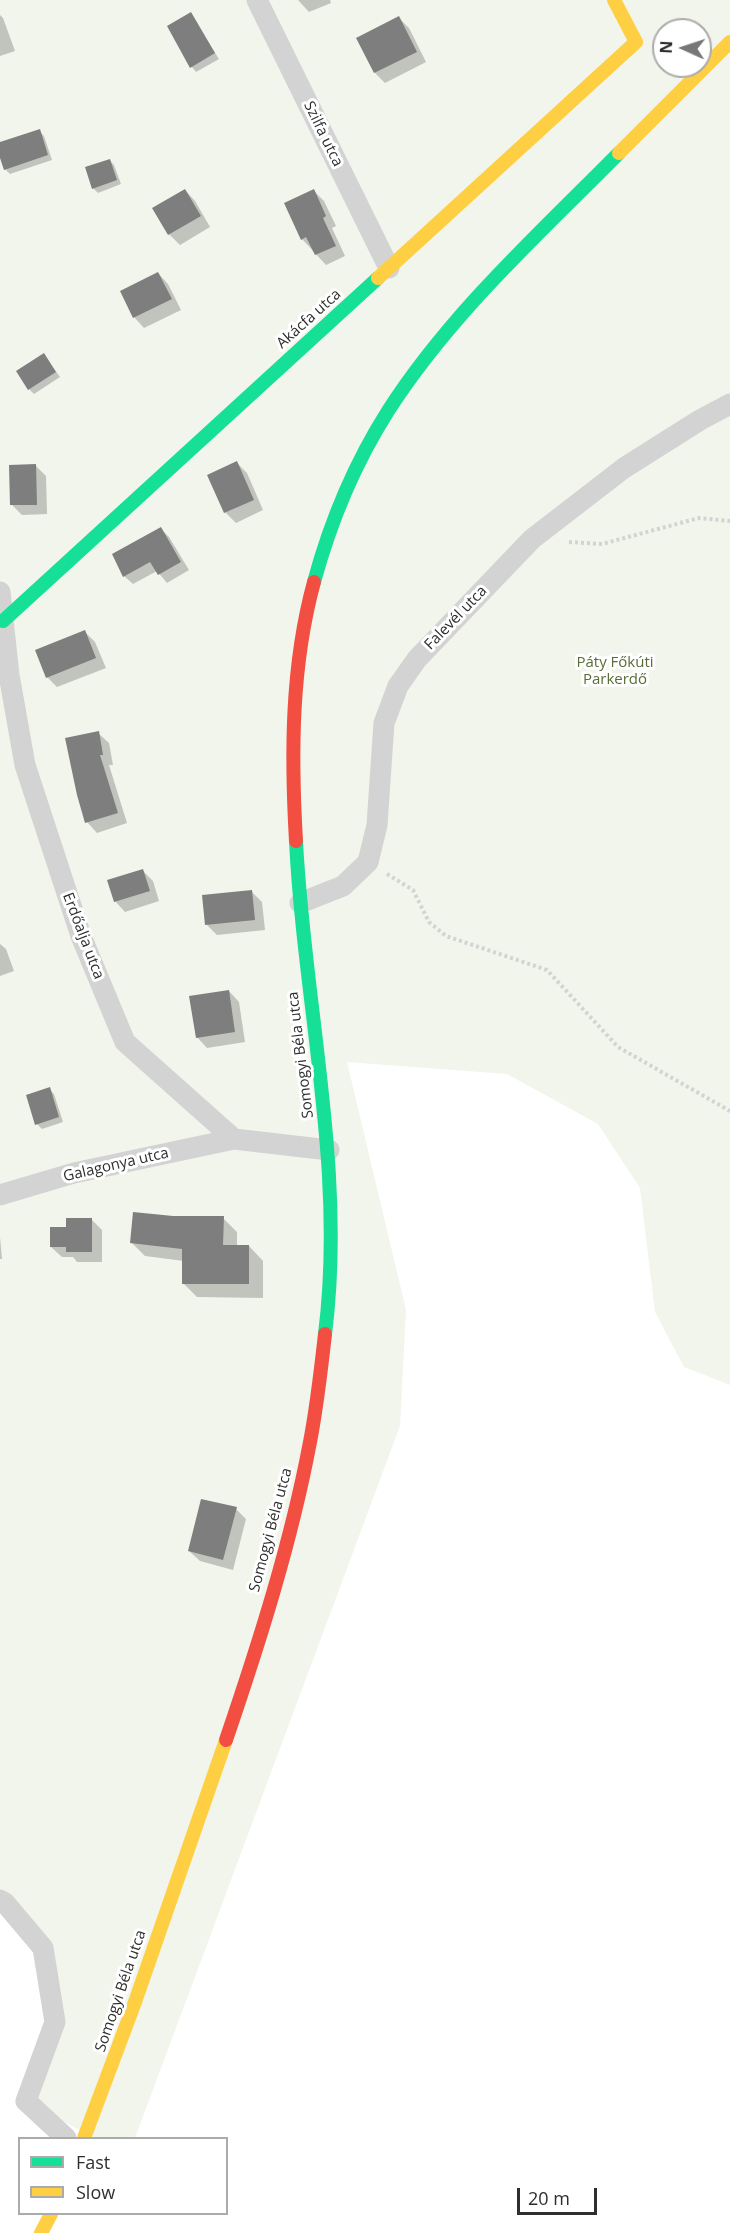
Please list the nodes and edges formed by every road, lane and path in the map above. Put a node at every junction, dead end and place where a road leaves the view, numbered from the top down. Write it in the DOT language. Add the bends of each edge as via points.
graph roads {
  1 [pos="257,0"];
  2 [pos="614,0"];
  3 [pos="730,42"];
  4 [pos="389,268"];
  5 [pos="730,404"];
  6 [pos="730,521"];
  7 [pos="532,539"];
  8 [pos="0,592"];
  9 [pos="3,621"];
  10 [pos="368,862"];
  11 [pos="300,903"];
  12 [pos="730,1111"];
  13 [pos="234,1139"];
  14 [pos="329,1150"];
  15 [pos="0,1195"];
  16 [pos="0,1900"];
  17 [pos="64,2137"];
  18 [pos="85,2137"];
  19 [pos="50,2215"];
  20 [pos="41,2233"];
  1 -- 4 [label="street, Szilfa utca"];
  2 -- 4 [label="main road, Akácfa utca" via="636,42"];
  3 -- 11 [label="main road, Somogyi Béla utca" via="483,290 390,408 365,452 318,564 301,633 292,725"];
  4 -- 9 [label="main road, Akácfa utca"];
  5 -- 7 [label="street, Falevél utca" via="624,468"];
  6 -- 7 [label="path" via="699,518 602,544"];
  7 -- 10 [label="street, Falevél utca" via="417,658 398,686 384,723 377,825"];
  8 -- 9 [label="street, Erdőalja utca"];
  9 -- 13 [label="street, Erdőalja utca" via="25,765 81,936 125,1042"];
  10 -- 11 [label="street" via="343,886"];
  10 -- 12 [label="path" via="413,890 429,922 446,936 547,970 618,1047"];
  11 -- 14 [label="main road, Somogyi Béla utca"];
  13 -- 14 [label="street"];
  13 -- 15 [label="street, Galagonya utca" via="74,1173"];
  14 -- 18 [label="main road, Somogyi Béla utca" via="327,1322 311,1440 284,1552 198,1824"];
  16 -- 17 [label="street" via="43,1948 56,2022 26,2101"];
  19 -- 20 [label="main road"];
}
